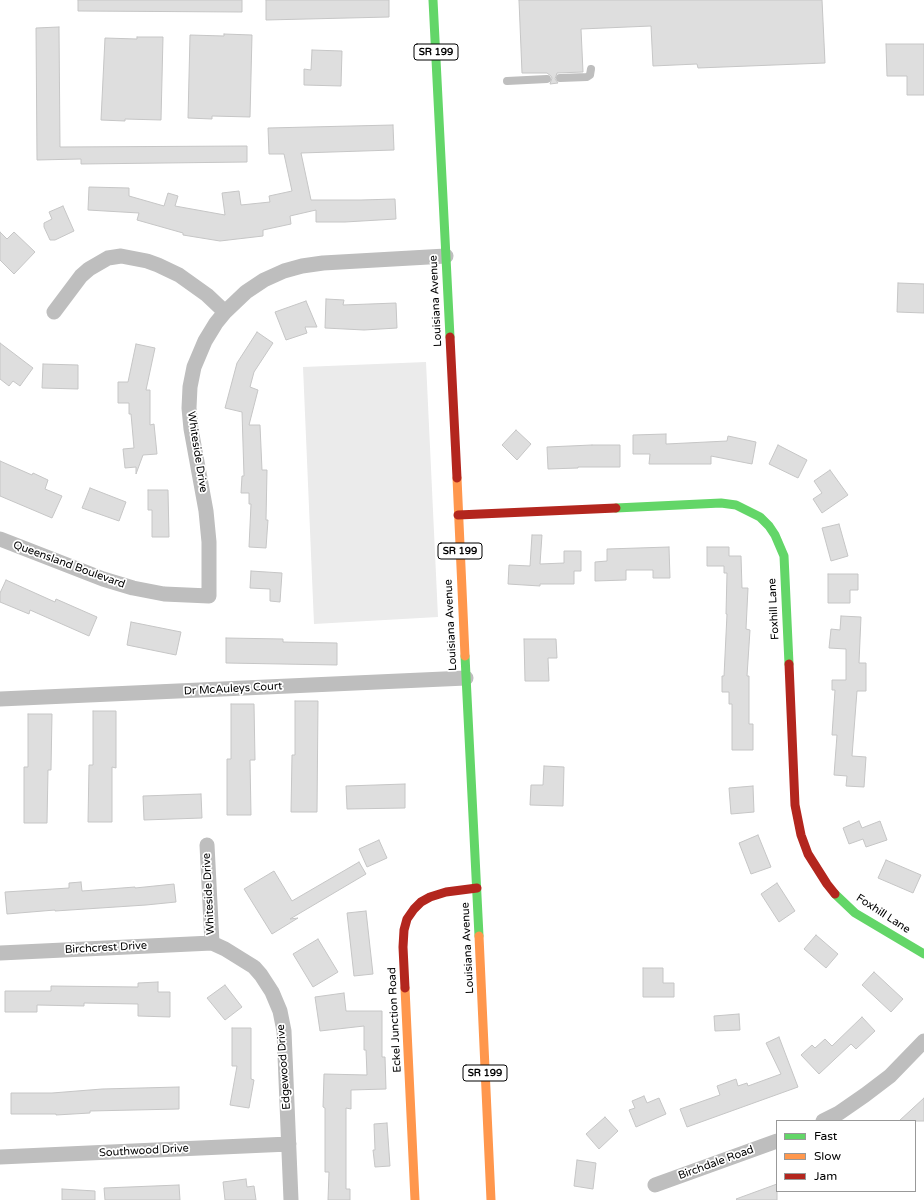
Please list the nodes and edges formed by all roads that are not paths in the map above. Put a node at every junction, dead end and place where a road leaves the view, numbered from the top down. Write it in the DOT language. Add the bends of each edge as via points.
graph roads {
  1 [pos="433,0"];
  2 [pos="591,69"];
  3 [pos="560,78"];
  4 [pos="548,79"];
  5 [pos="507,81"];
  6 [pos="446,256"];
  7 [pos="54,312"];
  8 [pos="225,312"];
  9 [pos="458,515"];
  10 [pos="0,539"];
  11 [pos="209,596"];
  12 [pos="466,678"];
  13 [pos="0,699"];
  14 [pos="207,845"];
  15 [pos="477,888"];
  16 [pos="212,943"];
  17 [pos="0,953"];
  18 [pos="924,954"];
  19 [pos="924,1041"];
  20 [pos="825,1120"];
  21 [pos="776,1141"];
  22 [pos="289,1144"];
  23 [pos="0,1157"];
  24 [pos="655,1185"];
  25 [pos="291,1200"];
  26 [pos="415,1200"];
  27 [pos="491,1200"];
  1 -- 6 [label="main road, Louisiana Avenue / SR 199"];
  2 -- 3 [label="lane" via="587,77"];
  4 -- 5 [label="lane"];
  6 -- 8 [label="street, Whiteside Drive" via="302,266 264,280 246,292"];
  6 -- 9 [label="main road, Louisiana Avenue / SR 199"];
  7 -- 8 [label="street" via="85,272 108,258 121,256 147,261 178,275 207,295"];
  8 -- 11 [label="street, Whiteside Drive" via="205,341 194,367 190,387 191,429 209,542"];
  9 -- 12 [label="main road, Louisiana Avenue / SR 199"];
  9 -- 18 [label="main road, Foxhill Lane" via="721,503 736,505 760,517 775,535 784,556 795,804 808,854 827,884 854,913"];
  10 -- 11 [label="street, Queensland Boulevard" via="133,588 164,594"];
  12 -- 13 [label="street, Dr McAuleys Court"];
  12 -- 15 [label="main road, Louisiana Avenue / SR 199"];
  14 -- 16 [label="street, Whiteside Drive"];
  15 -- 26 [label="main road, Eckel Junction Road" via="446,892 421,902 407,919 404,930"];
  15 -- 27 [label="main road, Louisiana Avenue / SR 199"];
  16 -- 17 [label="street, Birchcrest Drive"];
  16 -- 22 [label="street, Edgewood Drive" via="254,968 267,983 277,1005 286,1052"];
  19 -- 20 [label="street" via="878,1086"];
  21 -- 24 [label="street, Birchdale Road"];
  22 -- 23 [label="street, Southwood Drive"];
  22 -- 25 [label="street, Edgewood Drive"];
}
